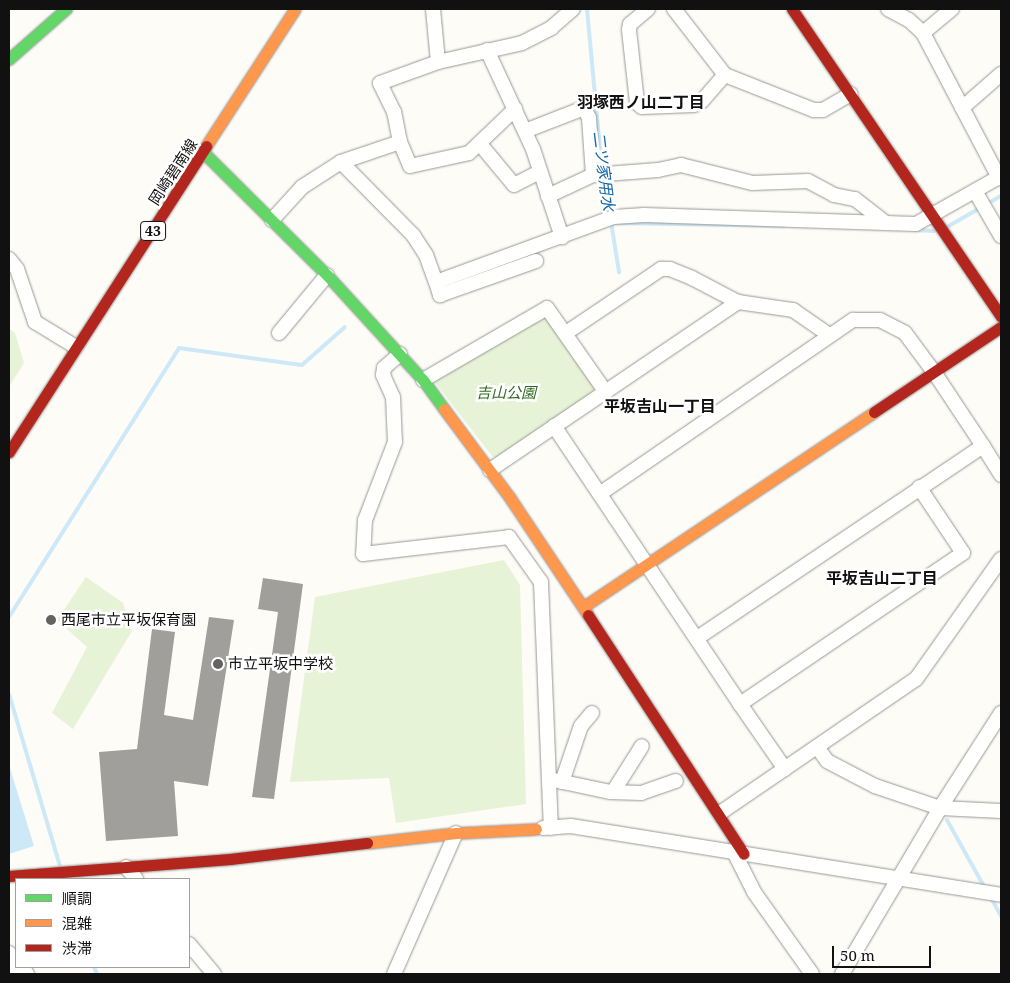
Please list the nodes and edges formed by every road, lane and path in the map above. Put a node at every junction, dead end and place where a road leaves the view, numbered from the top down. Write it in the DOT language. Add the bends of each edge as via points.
graph roads {
  1 [pos="66,9"];
  2 [pos="295,9"];
  3 [pos="433,9"];
  4 [pos="573,9"];
  5 [pos="648,9"];
  6 [pos="674,9"];
  7 [pos="792,9"];
  8 [pos="888,9"];
  9 [pos="952,9"];
  10 [pos="923,34"];
  11 [pos="487,50"];
  12 [pos="9,59"];
  13 [pos="438,62"];
  14 [pos="1001,74"];
  15 [pos="725,75"];
  16 [pos="851,94"];
  17 [pos="962,108"];
  18 [pos="515,109"];
  19 [pos="525,131"];
  20 [pos="400,142"];
  21 [pos="480,144"];
  22 [pos="204,153"];
  23 [pos="342,162"];
  24 [pos="540,172"];
  25 [pos="593,175"];
  26 [pos="1000,177"];
  27 [pos="975,191"];
  28 [pos="548,196"];
  29 [pos="932,215"];
  30 [pos="272,220"];
  31 [pos="884,222"];
  32 [pos="1001,236"];
  33 [pos="562,237"];
  34 [pos="9,259"];
  35 [pos="326,275"];
  36 [pos="738,302"];
  37 [pos="1001,317"];
  38 [pos="1001,327"];
  39 [pos="566,333"];
  40 [pos="279,334"];
  41 [pos="829,335"];
  42 [pos="76,347"];
  43 [pos="400,354"];
  44 [pos="934,372"];
  45 [pos="423,380"];
  46 [pos="605,391"];
  47 [pos="554,426"];
  48 [pos="983,446"];
  49 [pos="9,452"];
  50 [pos="490,470"];
  51 [pos="1001,475"];
  52 [pos="919,487"];
  53 [pos="601,493"];
  54 [pos="1001,559"];
  55 [pos="648,564"];
  56 [pos="583,607"];
  57 [pos="697,638"];
  58 [pos="740,704"];
  59 [pos="592,713"];
  60 [pos="1001,713"];
  61 [pos="642,746"];
  62 [pos="817,747"];
  63 [pos="785,769"];
  64 [pos="555,781"];
  65 [pos="676,781"];
  66 [pos="613,792"];
  67 [pos="940,808"];
  68 [pos="1001,811"];
  69 [pos="720,813"];
  70 [pos="551,828"];
  71 [pos="536,829"];
  72 [pos="456,833"];
  73 [pos="739,853"];
  74 [pos="126,867"];
  75 [pos="9,876"];
  76 [pos="135,878"];
  77 [pos="901,879"];
  78 [pos="1001,895"];
  79 [pos="190,945"];
  80 [pos="214,974"];
  81 [pos="394,974"];
  82 [pos="812,974"];
  83 [pos="842,974"];
  1 -- 12 [label="street"];
  2 -- 22 [label="street, 岡崎碧南線 / 43"];
  3 -- 13 [label="street"];
  4 -- 11 [label="street" via="551,28 522,44"];
  5 -- 15 [label="street" via="630,24 629,30 637,103 642,107 694,105 702,101"];
  6 -- 15 [label="street"];
  7 -- 16 [label="street"];
  8 -- 10 [label="street" via="909,20"];
  9 -- 10 [label="street"];
  10 -- 17 [label="street"];
  11 -- 13 [label="street"];
  11 -- 18 [label="street"];
  13 -- 20 [label="street" via="380,83 394,112"];
  14 -- 17 [label="street"];
  15 -- 16 [label="street" via="814,110 823,110"];
  16 -- 29 [label="street"];
  17 -- 26 [label="street"];
  18 -- 19 [label="street"];
  18 -- 21 [label="street"];
  19 -- 24 [label="street"];
  19 -- 25 [label="street" via="584,108 589,118"];
  20 -- 21 [label="street" via="410,166 469,153"];
  20 -- 23 [label="street"];
  21 -- 24 [label="street" via="514,185"];
  22 -- 30 [label="street"];
  22 -- 42 [label="street, 岡崎碧南線 / 43"];
  23 -- 30 [label="street" via="302,187"];
  23 -- 33 [label="street" via="413,234 426,255 437,286 525,258"];
  24 -- 28 [label="street"];
  25 -- 28 [label="street"];
  25 -- 31 [label="street" via="681,165 752,183 808,181 834,195 855,199"];
  26 -- 27 [label="street"];
  27 -- 29 [label="street"];
  27 -- 32 [label="street"];
  28 -- 33 [label="street"];
  29 -- 31 [label="street" via="916,224"];
  29 -- 37 [label="street"];
  30 -- 35 [label="street"];
  31 -- 33 [label="street" via="644,215 614,217"];
  34 -- 42 [label="street" via="17,269 35,322"];
  35 -- 40 [label="street"];
  35 -- 43 [label="street"];
  36 -- 39 [label="street" via="692,278 670,269 660,269"];
  36 -- 41 [label="street" via="793,310"];
  36 -- 46 [label="street"];
  38 -- 44 [label="street"];
  39 -- 45 [label="street" via="547,308"];
  39 -- 46 [label="street"];
  41 -- 44 [label="street" via="853,320 880,320 905,333"];
  41 -- 53 [label="street"];
  42 -- 49 [label="street, 岡崎碧南線 / 43"];
  43 -- 45 [label="street"];
  43 -- 64 [label="street" via="384,368 383,375 393,397 395,442 365,520 363,554 510,537 541,582"];
  44 -- 48 [label="street"];
  44 -- 55 [label="street"];
  45 -- 50 [label="street"];
  46 -- 47 [label="street"];
  47 -- 50 [label="street"];
  47 -- 53 [label="street"];
  48 -- 51 [label="street"];
  48 -- 52 [label="street"];
  50 -- 56 [label="street"];
  52 -- 57 [label="street"];
  52 -- 58 [label="street" via="963,553"];
  53 -- 55 [label="street"];
  54 -- 62 [label="street" via="916,679"];
  55 -- 56 [label="street"];
  55 -- 57 [label="street"];
  56 -- 69 [label="street"];
  57 -- 58 [label="street"];
  58 -- 63 [label="street"];
  59 -- 64 [label="street" via="581,726"];
  60 -- 67 [label="street"];
  61 -- 66 [label="street"];
  62 -- 63 [label="street"];
  62 -- 67 [label="street" via="827,761 875,786"];
  63 -- 69 [label="street"];
  64 -- 66 [label="street"];
  64 -- 70 [label="street"];
  65 -- 66 [label="street" via="642,793"];
  67 -- 68 [label="street"];
  67 -- 77 [label="street"];
  69 -- 73 [label="street"];
  70 -- 71 [label="street"];
  70 -- 73 [label="street" via="571,826"];
  71 -- 72 [label="street"];
  72 -- 74 [label="street" via="230,859"];
  72 -- 81 [label="street"];
  73 -- 77 [label="street"];
  73 -- 82 [label="street" via="754,892"];
  74 -- 75 [label="street"];
  74 -- 76 [label="street"];
  77 -- 78 [label="street"];
  77 -- 83 [label="street"];
  79 -- 80 [label="street"];
}
